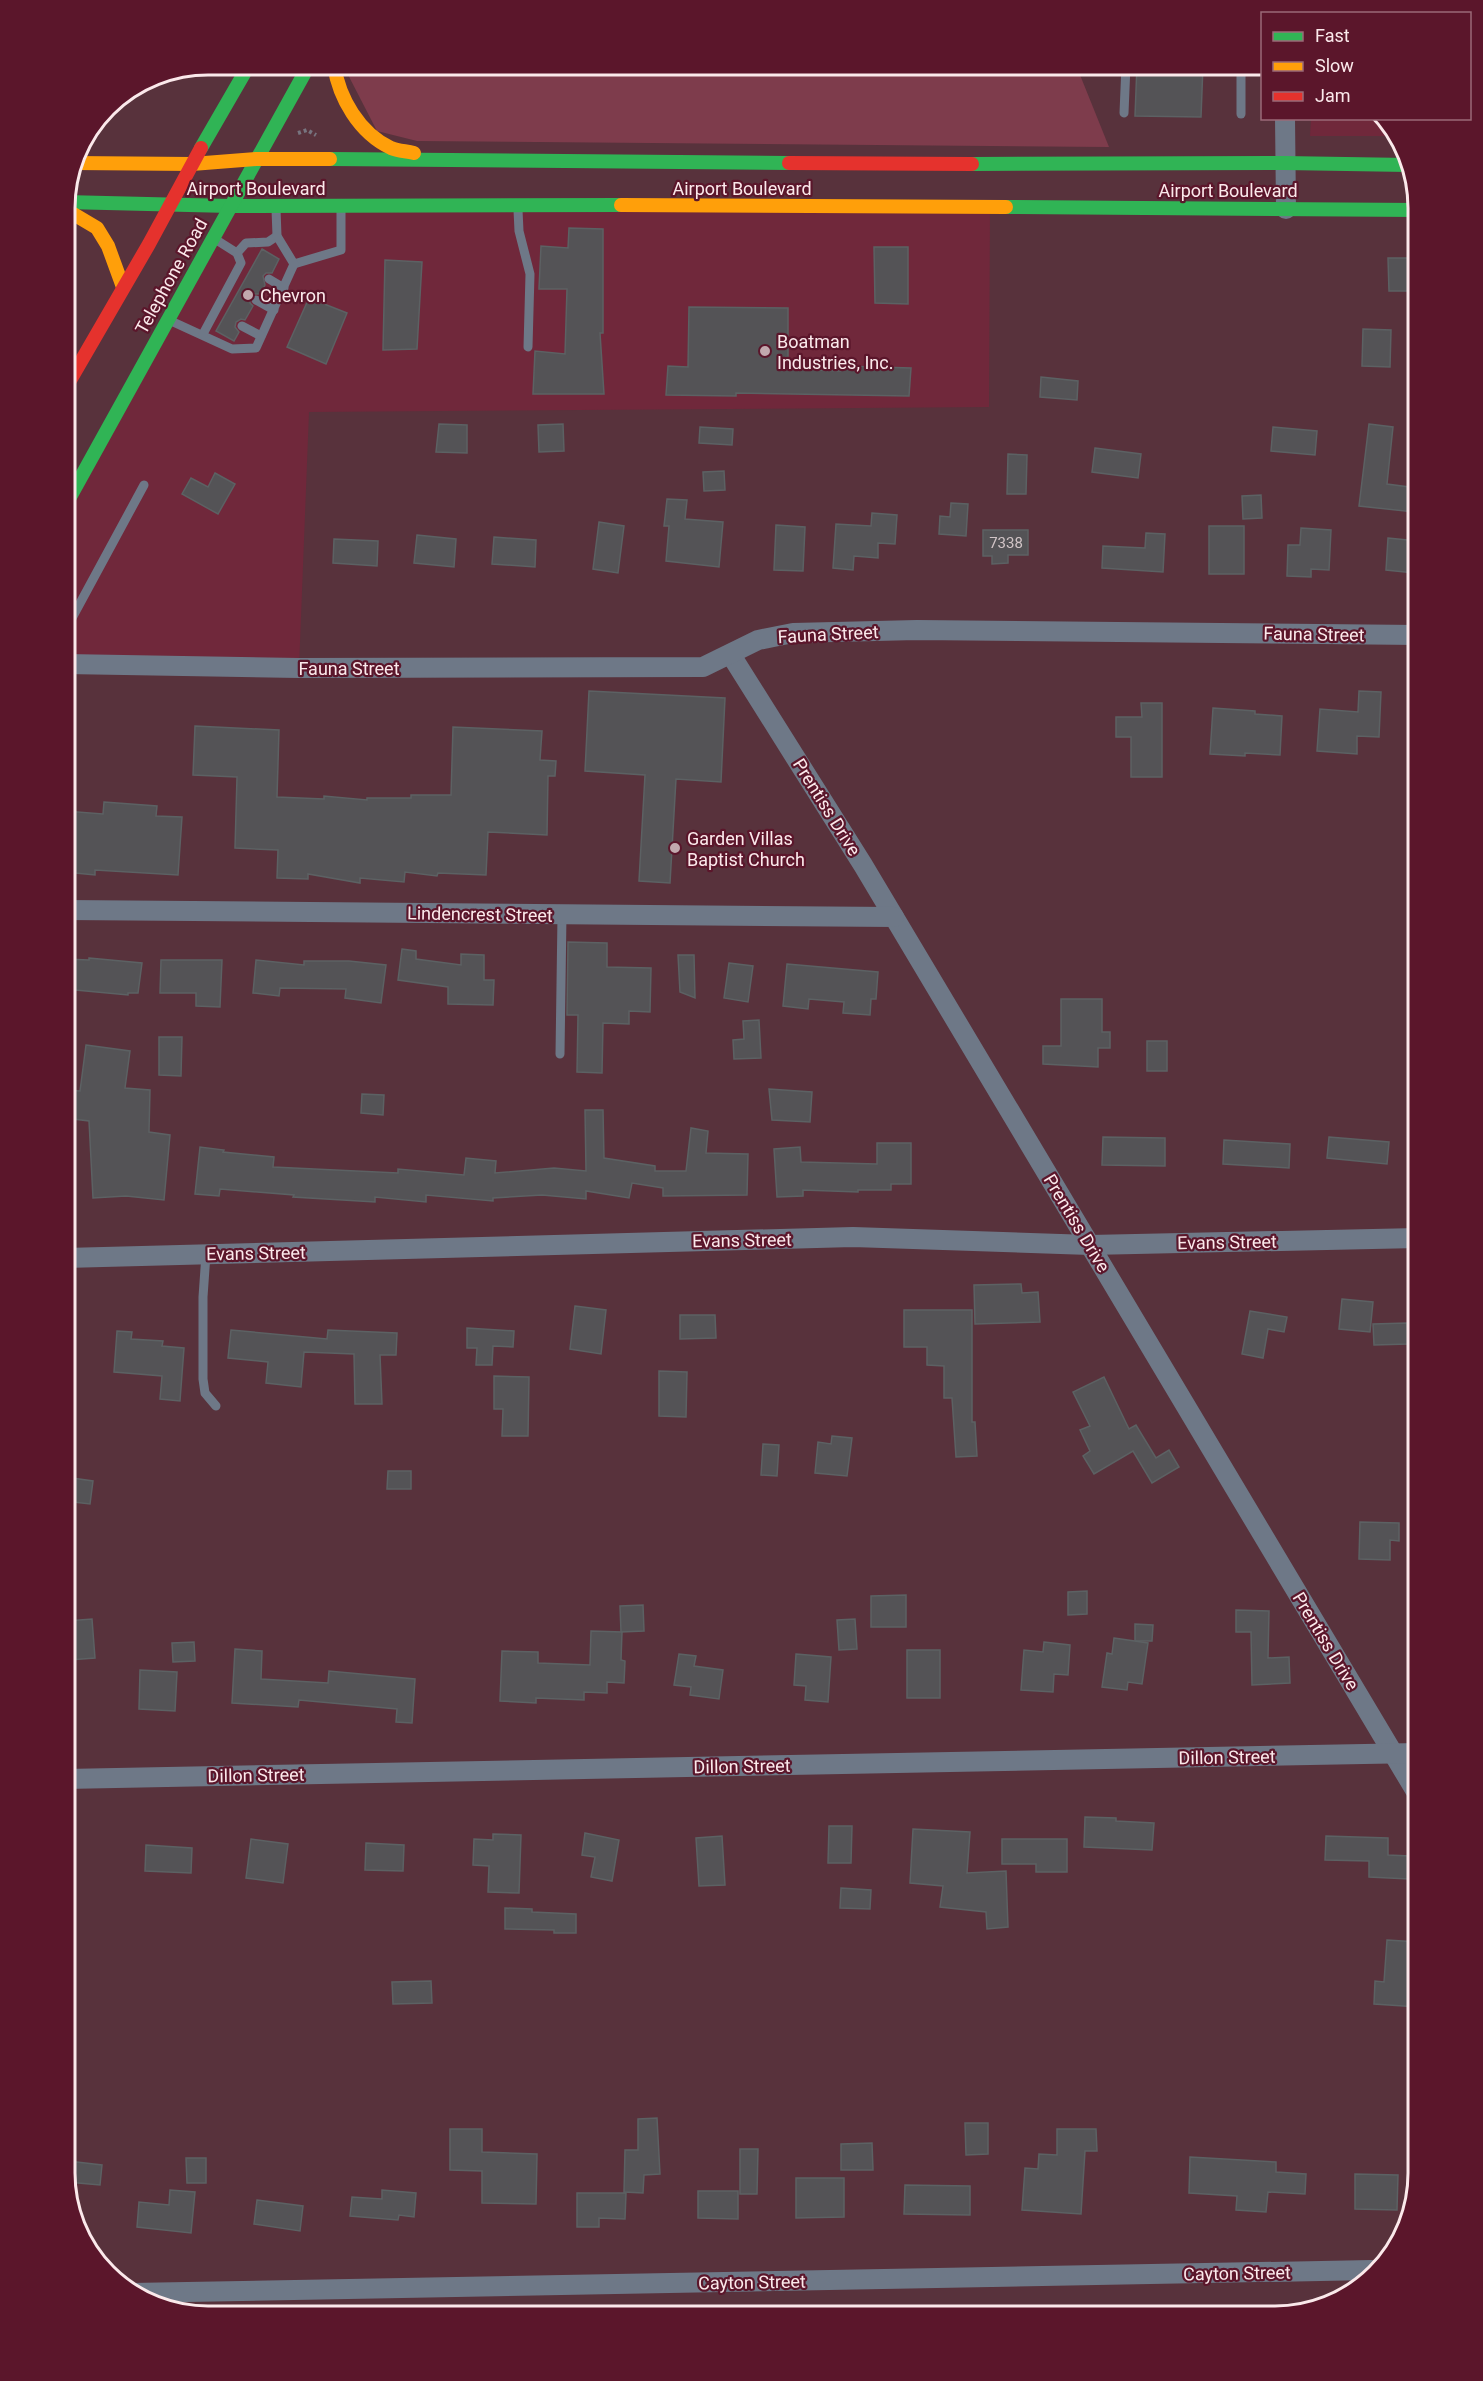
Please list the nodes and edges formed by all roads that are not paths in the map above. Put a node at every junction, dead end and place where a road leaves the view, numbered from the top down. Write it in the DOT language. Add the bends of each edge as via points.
graph roads {
  1 [pos="243,75"];
  2 [pos="303,75"];
  3 [pos="337,75"];
  4 [pos="1126,75"];
  5 [pos="1241,75"];
  6 [pos="1124,113"];
  7 [pos="1241,114"];
  8 [pos="1285,120"];
  9 [pos="256,159"];
  10 [pos="440,159"];
  11 [pos="83,163"];
  12 [pos="1284,163"];
  13 [pos="192,164"];
  14 [pos="1401,165"];
  15 [pos="75,202"];
  16 [pos="518,205"];
  17 [pos="168,206"];
  18 [pos="230,206"];
  19 [pos="276,206"];
  20 [pos="340,206"];
  21 [pos="1286,209"];
  22 [pos="1408,210"];
  23 [pos="75,215"];
  24 [pos="277,236"];
  25 [pos="213,238"];
  26 [pos="237,253"];
  27 [pos="241,263"];
  28 [pos="294,264"];
  29 [pos="251,268"];
  30 [pos="268,279"];
  31 [pos="230,284"];
  32 [pos="123,287"];
  33 [pos="284,288"];
  34 [pos="239,290"];
  35 [pos="256,300"];
  36 [pos="274,310"];
  37 [pos="168,320"];
  38 [pos="242,326"];
  39 [pos="203,334"];
  40 [pos="261,336"];
  41 [pos="528,348"];
  42 [pos="75,371"];
  43 [pos="144,485"];
  44 [pos="75,488"];
  45 [pos="75,613"];
  46 [pos="1408,635"];
  47 [pos="731,655"];
  48 [pos="75,664"];
  49 [pos="75,910"];
  50 [pos="562,915"];
  51 [pos="894,917"];
  52 [pos="560,1054"];
  53 [pos="1408,1238"];
  54 [pos="1090,1245"];
  55 [pos="206,1254"];
  56 [pos="75,1258"];
  57 [pos="216,1406"];
  58 [pos="1408,1753"];
  59 [pos="1393,1754"];
  60 [pos="1408,1778"];
  61 [pos="75,1779"];
  62 [pos="1365,2270"];
  63 [pos="150,2293"];
  1 -- 13 [label="main road, Telephone Road"];
  2 -- 9 [label="main road, Telephone Road"];
  3 -- 10 [label="main road" via="344,100 366,129 390,147"];
  4 -- 6 [label="lane"];
  5 -- 7 [label="lane"];
  8 -- 12 [label="street"];
  9 -- 10 [label="main road, Airport Boulevard"];
  9 -- 13 [label="main road, Airport Boulevard"];
  9 -- 18 [label="main road, Telephone Road"];
  10 -- 12 [label="main road, Airport Boulevard" via="597,166 936,170"];
  11 -- 13 [label="main road, Airport Boulevard"];
  12 -- 14 [label="main road, Airport Boulevard"];
  12 -- 21 [label="street"];
  13 -- 17 [label="main road, Telephone Road"];
  15 -- 17 [label="main road, Airport Boulevard"];
  16 -- 20 [label="main road, Airport Boulevard"];
  16 -- 21 [label="main road, Airport Boulevard" via="598,199"];
  16 -- 41 [label="lane" via="519,231 530,274"];
  17 -- 18 [label="main road, Airport Boulevard"];
  17 -- 32 [label="main road, Telephone Road"];
  18 -- 19 [label="main road, Airport Boulevard"];
  18 -- 25 [label="main road, Telephone Road"];
  19 -- 20 [label="main road, Airport Boulevard"];
  19 -- 24 [label="lane"];
  20 -- 28 [label="lane" via="341,250"];
  21 -- 22 [label="main road, Airport Boulevard"];
  23 -- 32 [label="main road" via="97,228"];
  24 -- 26 [label="lane" via="268,242 246,243"];
  24 -- 28 [label="lane"];
  25 -- 26 [label="lane"];
  25 -- 37 [label="main road, Telephone Road"];
  26 -- 27 [label="lane"];
  27 -- 29 [label="lane"];
  27 -- 31 [label="lane"];
  28 -- 33 [label="lane"];
  30 -- 33 [label="lane"];
  31 -- 34 [label="lane"];
  31 -- 39 [label="lane" via="220,313"];
  32 -- 42 [label="main road, Telephone Road"];
  33 -- 36 [label="lane"];
  35 -- 36 [label="lane"];
  36 -- 40 [label="lane"];
  37 -- 39 [label="lane"];
  37 -- 44 [label="main road, Telephone Road"];
  38 -- 40 [label="lane"];
  39 -- 40 [label="lane" via="232,349 256,348"];
  43 -- 45 [label="lane"];
  46 -- 47 [label="street, Fauna Street" via="917,630 793,633 758,640"];
  47 -- 48 [label="street, Fauna Street" via="703,667"];
  47 -- 51 [label="street, Prentiss Drive"];
  49 -- 50 [label="street, Lindencrest Street"];
  50 -- 51 [label="street, Lindencrest Street"];
  50 -- 52 [label="lane"];
  51 -- 54 [label="street, Prentiss Drive"];
  53 -- 54 [label="street, Evans Street"];
  54 -- 55 [label="street, Evans Street" via="853,1237"];
  54 -- 59 [label="street, Prentiss Drive"];
  55 -- 56 [label="street, Evans Street"];
  55 -- 57 [label="lane" via="203,1379 205,1393"];
  58 -- 59 [label="street, Dillon Street"];
  59 -- 60 [label="street, Prentiss Drive"];
  59 -- 61 [label="street, Dillon Street"];
  62 -- 63 [label="street, Cayton Street"];
}
